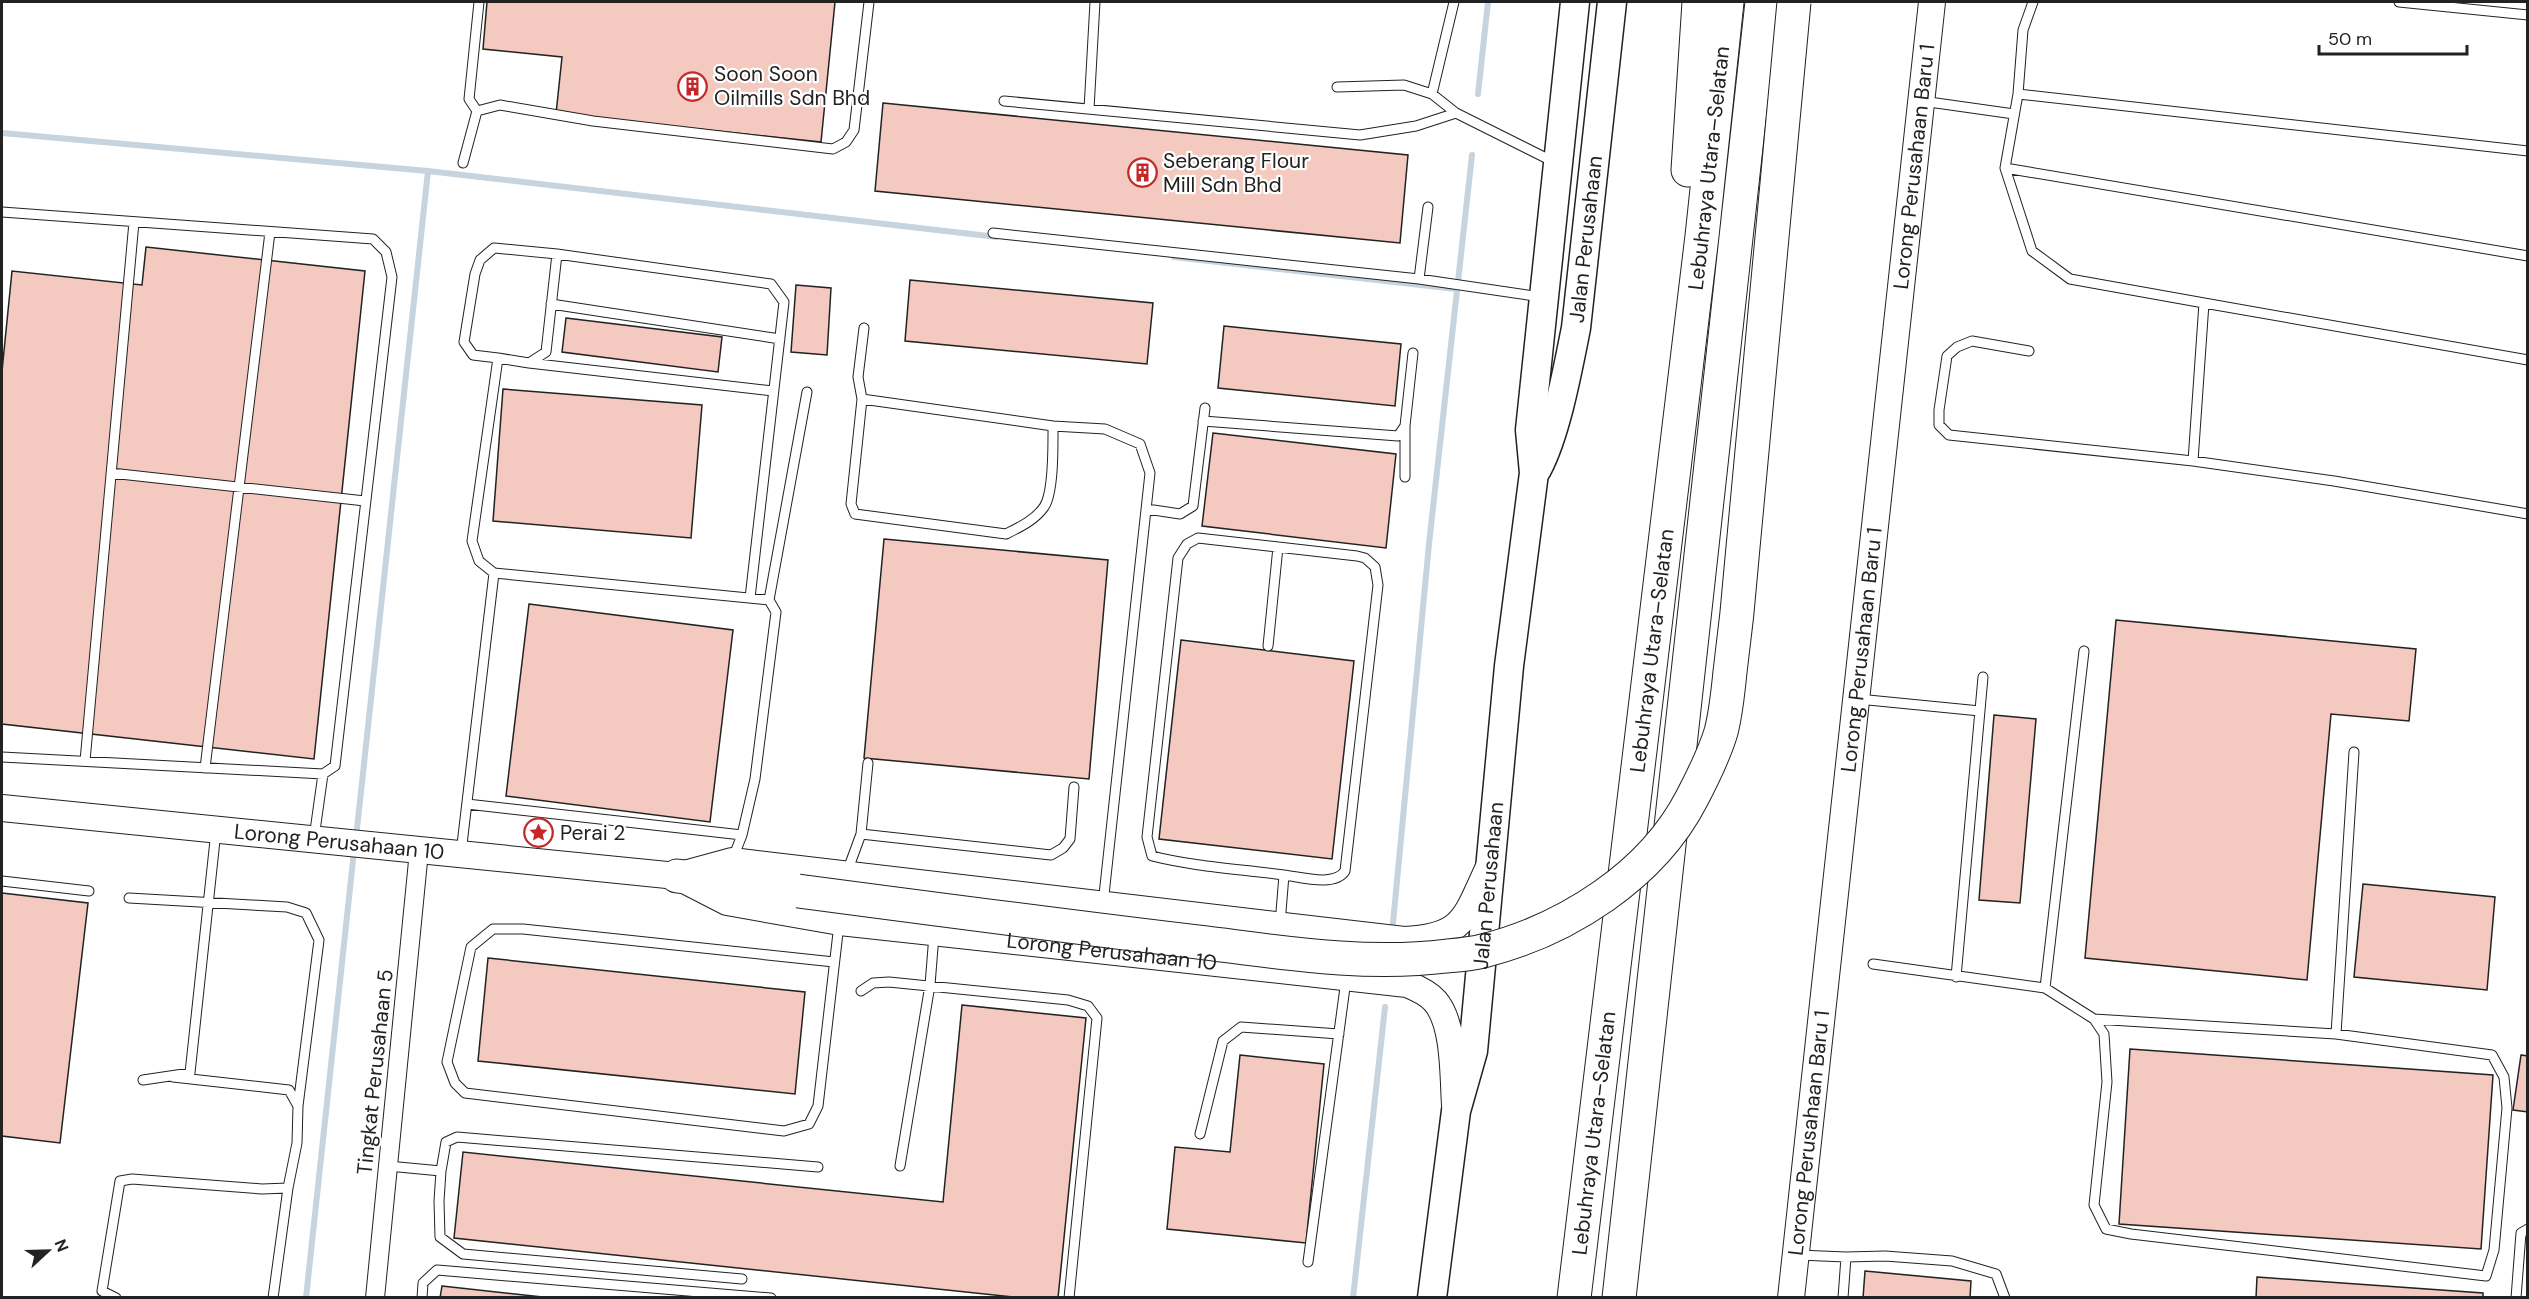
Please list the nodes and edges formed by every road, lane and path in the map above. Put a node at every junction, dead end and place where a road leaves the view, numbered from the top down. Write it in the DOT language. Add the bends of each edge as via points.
graph roads {
  1 [pos="479,2"];
  2 [pos="869,2"];
  3 [pos="1095,2"];
  4 [pos="1454,2"];
  5 [pos="1575,2"];
  6 [pos="1612,2"];
  7 [pos="1699,2"];
  8 [pos="1727,2"];
  9 [pos="1762,2"];
  10 [pos="1794,2"];
  11 [pos="1932,2"];
  12 [pos="2033,2"];
  13 [pos="2399,2"];
  14 [pos="2528,15"];
  15 [pos="1337,87"];
  16 [pos="1432,94"];
  17 [pos="2018,94"];
  18 [pos="1004,100"];
  19 [pos="1921,101"];
  20 [pos="1089,109"];
  21 [pos="477,111"];
  22 [pos="1455,113"];
  23 [pos="2014,114"];
  24 [pos="1561,133"];
  25 [pos="1597,136"];
  26 [pos="2528,151"];
  27 [pos="463,163"];
  28 [pos="1557,163"];
  29 [pos="2005,168"];
  30 [pos="1428,207"];
  31 [pos="2,213"];
  32 [pos="134,222"];
  33 [pos="270,232"];
  34 [pos="993,233"];
  35 [pos="1702,236"];
  36 [pos="557,254"];
  37 [pos="2528,256"];
  38 [pos="1419,279"];
  39 [pos="1544,297"];
  40 [pos="2204,303"];
  41 [pos="551,304"];
  42 [pos="864,328"];
  43 [pos="780,339"];
  44 [pos="2029,351"];
  45 [pos="1413,353"];
  46 [pos="498,358"];
  47 [pos="2528,360"];
  48 [pos="529,363"];
  49 [pos="774,391"];
  50 [pos="807,392"];
  51 [pos="862,399"];
  52 [pos="1205,408"];
  53 [pos="1203,422"];
  54 [pos="1053,426"];
  55 [pos="1406,426"];
  56 [pos="2193,461"];
  57 [pos="111,473"];
  58 [pos="1534,473"];
  59 [pos="1405,477"];
  60 [pos="239,488"];
  61 [pos="365,501"];
  62 [pos="1147,508"];
  63 [pos="2528,514"];
  64 [pos="1278,547"];
  65 [pos="494,573"];
  66 [pos="750,598"];
  67 [pos="769,600"];
  68 [pos="1268,646"];
  69 [pos="2084,651"];
  70 [pos="1983,677"];
  71 [pos="1856,699"];
  72 [pos="1980,711"];
  73 [pos="2354,752"];
  74 [pos="2,757"];
  75 [pos="85,761"];
  76 [pos="868,763"];
  77 [pos="205,768"];
  78 [pos="323,774"];
  79 [pos="1074,787"];
  80 [pos="467,804"];
  81 [pos="2,808"];
  82 [pos="216,831"];
  83 [pos="861,834"];
  84 [pos="742,835"];
  85 [pos="314,840"];
  86 [pos="419,851"];
  87 [pos="460,855"];
  88 [pos="1492,860"];
  89 [pos="732,861"];
  90 [pos="846,874"];
  91 [pos="1284,875"];
  92 [pos="677,876"];
  93 [pos="2,882"];
  94 [pos="89,891"];
  95 [pos="129,898"];
  96 [pos="209,903"];
  97 [pos="1103,904"];
  98 [pos="840,922"];
  99 [pos="1280,926"];
  100 [pos="934,932"];
  101 [pos="834,963"];
  102 [pos="1873,964"];
  103 [pos="1956,977"];
  104 [pos="1346,978"];
  105 [pos="930,985"];
  106 [pos="2045,988"];
  107 [pos="861,991"];
  108 [pos="2094,1019"];
  109 [pos="1339,1034"];
  110 [pos="2336,1034"];
  111 [pos="173,1077"];
  112 [pos="143,1080"];
  113 [pos="298,1106"];
  114 [pos="1456,1111"];
  115 [pos="1200,1134"];
  116 [pos="388,1166"];
  117 [pos="900,1166"];
  118 [pos="818,1167"];
  119 [pos="441,1171"];
  120 [pos="288,1188"];
  121 [pos="2528,1229"];
  122 [pos="1796,1254"];
  123 [pos="1846,1257"];
  124 [pos="1308,1262"];
  125 [pos="742,1279"];
  126 [pos="116,1298"];
  127 [pos="273,1298"];
  128 [pos="375,1298"];
  129 [pos="422,1298"];
  130 [pos="771,1298"];
  131 [pos="1069,1298"];
  132 [pos="1432,1298"];
  133 [pos="1574,1298"];
  134 [pos="1619,1298"];
  135 [pos="1791,1298"];
  136 [pos="1843,1298"];
  137 [pos="2005,1298"];
  138 [pos="2517,1298"];
  1 -- 21 [label="lane" via="469,99"];
  2 -- 21 [label="lane" via="854,130 846,142 833,149 593,121 501,105"];
  3 -- 20 [label="lane"];
  4 -- 16 [label="lane"];
  5 -- 24 [label="main road, Jalan Perusahaan"];
  6 -- 25 [label="main road, Jalan Perusahaan"];
  7 -- 35 [label="highway" via="1688,182 1691,207"];
  8 -- 35 [label="highway, Lebuhraya Utara–Selatan"];
  9 -- 134 [label="highway, Lebuhraya Utara–Selatan"];
  10 -- 92 [label="highway, bridge" via="1741,569 1722,728 1691,801 1661,842 1629,876 1576,915 1535,935 1481,952 1382,960 1161,938"];
  11 -- 19 [label="street, Lorong Perusahaan Baru 1"];
  12 -- 17 [label="lane" via="2023,30"];
  13 -- 14 [label="lane"];
  15 -- 16 [label="lane" via="1404,85"];
  16 -- 22 [label="lane"];
  17 -- 23 [label="lane"];
  17 -- 26 [label="lane"];
  18 -- 20 [label="lane"];
  19 -- 23 [label="lane"];
  19 -- 71 [label="street, Lorong Perusahaan Baru 1"];
  20 -- 22 [label="lane" via="1360,135 1416,126"];
  21 -- 27 [label="lane"];
  22 -- 28 [label="lane"];
  23 -- 29 [label="lane"];
  24 -- 25 [label="main road"];
  24 -- 28 [label="main road, Jalan Perusahaan"];
  25 -- 58 [label="main road, Jalan Perusahaan" via="1570,361 1543,458"];
  28 -- 39 [label="main road, Jalan Perusahaan"];
  29 -- 37 [label="lane"];
  29 -- 40 [label="lane" via="2032,250 2070,279"];
  30 -- 38 [label="lane"];
  31 -- 32 [label="lane"];
  32 -- 33 [label="lane"];
  32 -- 57 [label="lane"];
  33 -- 60 [label="lane"];
  33 -- 61 [label="lane" via="373,239 386,252 392,277"];
  34 -- 38 [label="lane"];
  35 -- 133 [label="highway, Lebuhraya Utara–Selatan"];
  36 -- 41 [label="lane"];
  36 -- 43 [label="lane" via="771,284 784,302"];
  36 -- 46 [label="lane" via="494,248 480,260 464,342 473,355"];
  38 -- 39 [label="lane"];
  39 -- 58 [label="main road, Jalan Perusahaan" via="1530,430"];
  40 -- 47 [label="lane"];
  40 -- 56 [label="lane"];
  41 -- 43 [label="lane"];
  41 -- 48 [label="lane" via="546,352"];
  42 -- 51 [label="lane" via="858,377"];
  43 -- 49 [label="lane"];
  44 -- 56 [label="lane" via="1972,341 1957,347 1947,356 1939,425 1949,435"];
  45 -- 55 [label="lane"];
  46 -- 48 [label="lane"];
  46 -- 65 [label="lane" via="472,541 479,561"];
  48 -- 49 [label="lane"];
  49 -- 66 [label="lane"];
  50 -- 67 [label="lane"];
  51 -- 54 [label="lane"];
  51 -- 54 [label="lane" via="851,504 855,514 1006,534 1025,525 1046,505 1054,460"];
  52 -- 53 [label="lane"];
  53 -- 55 [label="lane" via="1398,436"];
  53 -- 62 [label="lane" via="1193,506 1180,514"];
  54 -- 62 [label="lane" via="1105,429 1140,444 1150,474"];
  55 -- 59 [label="lane"];
  56 -- 63 [label="lane"];
  57 -- 60 [label="lane"];
  57 -- 75 [label="lane"];
  58 -- 88 [label="main road, Jalan Perusahaan" via="1509,666"];
  60 -- 61 [label="lane"];
  60 -- 77 [label="lane"];
  61 -- 78 [label="lane" via="335,766"];
  62 -- 97 [label="lane"];
  64 -- 68 [label="lane"];
  64 -- 91 [label="lane" via="1365,558 1377,574 1345,871 1331,879"];
  64 -- 91 [label="lane" via="1198,538 1187,544 1178,558 1147,837 1152,856 1189,865"];
  65 -- 66 [label="lane"];
  65 -- 80 [label="lane"];
  66 -- 67 [label="lane"];
  67 -- 84 [label="lane" via="776,612 755,779"];
  69 -- 106 [label="lane"];
  70 -- 72 [label="lane"];
  71 -- 72 [label="lane"];
  71 -- 122 [label="street, Lorong Perusahaan Baru 1"];
  72 -- 103 [label="lane"];
  73 -- 110 [label="lane"];
  74 -- 75 [label="lane"];
  75 -- 77 [label="lane"];
  76 -- 83 [label="lane"];
  77 -- 78 [label="lane"];
  78 -- 85 [label="lane"];
  79 -- 83 [label="lane" via="1070,839 1064,848 1051,855"];
  80 -- 84 [label="lane"];
  80 -- 87 [label="lane"];
  81 -- 82 [label="street, Lorong Perusahaan 10"];
  82 -- 85 [label="street, Lorong Perusahaan 10"];
  82 -- 96 [label="lane"];
  83 -- 90 [label="lane"];
  84 -- 89 [label="lane"];
  85 -- 86 [label="street, Lorong Perusahaan 10"];
  86 -- 87 [label="street, Lorong Perusahaan 10"];
  86 -- 116 [label="street, Tingkat Perusahaan 5"];
  87 -- 92 [label="street, Lorong Perusahaan 10"];
  88 -- 99 [label="street, Lorong Perusahaan 10" via="1466,915 1455,928 1437,937 1404,940"];
  88 -- 114 [label="main road, Jalan Perusahaan" via="1473,1050"];
  89 -- 90 [label="street, Lorong Perusahaan 10"];
  89 -- 92 [label="street, Lorong Perusahaan 10"];
  90 -- 97 [label="street, Lorong Perusahaan 10"];
  91 -- 99 [label="lane"];
  92 -- 98 [label="street, Lorong Perusahaan 10" via="726,902"];
  93 -- 94 [label="lane"];
  95 -- 96 [label="lane"];
  96 -- 111 [label="lane" via="190,1073"];
  96 -- 113 [label="lane" via="286,907 306,913 319,940"];
  97 -- 99 [label="street, Lorong Perusahaan 10"];
  98 -- 100 [label="street, Lorong Perusahaan 10"];
  98 -- 101 [label="lane"];
  100 -- 104 [label="street, Lorong Perusahaan 10"];
  100 -- 105 [label="lane"];
  101 -- 101 [label="lane" via="818,1106 809,1124 784,1131 465,1093 455,1083 447,1062 471,946 493,929 523,928"];
  102 -- 103 [label="lane"];
  103 -- 106 [label="lane"];
  104 -- 109 [label="lane"];
  104 -- 114 [label="street, Lorong Perusahaan 10" via="1407,984 1436,1001 1450,1040"];
  105 -- 107 [label="lane" via="873,983"];
  105 -- 117 [label="lane"];
  105 -- 131 [label="lane" via="1068,1000 1088,1006 1097,1018"];
  106 -- 108 [label="lane"];
  108 -- 110 [label="lane"];
  108 -- 110 [label="lane" via="2104,1034 2107,1082 2094,1205 2106,1228 2486,1276 2494,1250 2506,1108 2504,1077 2492,1055"];
  109 -- 115 [label="lane" via="1241,1027 1222,1041"];
  109 -- 124 [label="lane"];
  111 -- 112 [label="lane"];
  111 -- 113 [label="lane" via="289,1090"];
  113 -- 120 [label="lane" via="297,1143"];
  114 -- 132 [label="main road, Jalan Perusahaan"];
  116 -- 119 [label="lane"];
  116 -- 128 [label="street, Tingkat Perusahaan 5"];
  118 -- 119 [label="lane" via="457,1137 446,1142"];
  119 -- 125 [label="lane" via="440,1236 463,1254"];
  120 -- 126 [label="lane" via="120,1181 102,1291"];
  120 -- 127 [label="lane"];
  121 -- 138 [label="lane" via="2521,1233"];
  122 -- 123 [label="lane"];
  122 -- 135 [label="street, Lorong Perusahaan Baru 1"];
  123 -- 136 [label="lane"];
  123 -- 137 [label="lane" via="1952,1261 1996,1274"];
  129 -- 130 [label="lane" via="423,1282 437,1270"];
}
